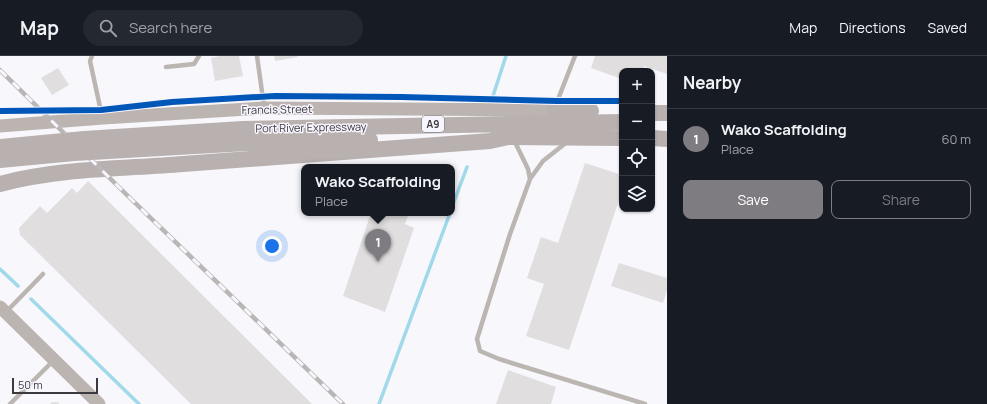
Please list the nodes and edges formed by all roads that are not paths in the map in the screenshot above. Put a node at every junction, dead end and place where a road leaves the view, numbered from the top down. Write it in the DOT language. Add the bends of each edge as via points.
graph roads {
  1 [pos="92,56"];
  2 [pos="199,56"];
  3 [pos="257,56"];
  4 [pos="574,56"];
  5 [pos="166,68"];
  6 [pos="264,108"];
  7 [pos="554,110"];
  8 [pos="619,112"];
  9 [pos="655,113"];
  10 [pos="667,114"];
  11 [pos="103,118"];
  12 [pos="655,121"];
  13 [pos="667,121"];
  14 [pos="619,122"];
  15 [pos="0,126"];
  16 [pos="245,136"];
  17 [pos="512,136"];
  18 [pos="573,137"];
  19 [pos="619,138"];
  20 [pos="655,138"];
  21 [pos="667,139"];
  22 [pos="0,148"];
  23 [pos="0,160"];
  24 [pos="530,179"];
  25 [pos="0,184"];
  26 [pos="43,274"];
  27 [pos="3,310"];
  28 [pos="54,360"];
  29 [pos="10,404"];
  30 [pos="99,404"];
  31 [pos="645,404"];
  1 -- 11 [label="lane" via="90,61"];
  2 -- 5 [label="lane" via="194,64"];
  3 -- 6 [label="lane"];
  4 -- 7 [label="lane"];
  6 -- 7 [label="main road, Francis Street"];
  6 -- 11 [label="main road, Francis Street"];
  7 -- 8 [label="highway"];
  9 -- 10 [label="highway"];
  11 -- 15 [label="main road, Francis Street"];
  12 -- 13 [label="highway"];
  14 -- 16 [label="highway, Port River Expressway / A9"];
  16 -- 17 [label="highway, Port River Expressway / A9"];
  16 -- 22 [label="highway, Port River Expressway / A9, bridge" via="84,139"];
  16 -- 23 [label="highway, Port River Expressway / A9, bridge"];
  17 -- 18 [label="highway, Port River Expressway / A9"];
  17 -- 24 [label="lane" via="528,169"];
  17 -- 25 [label="highway" via="490,141 64,172"];
  18 -- 19 [label="highway, Port River Expressway / A9"];
  18 -- 24 [label="lane" via="543,161"];
  20 -- 21 [label="highway"];
  24 -- 31 [label="lane" via="477,339 480,351"];
  26 -- 27 [label="lane"];
  27 -- 28 [label="main road"];
  28 -- 29 [label="lane"];
  28 -- 30 [label="main road"];
}
